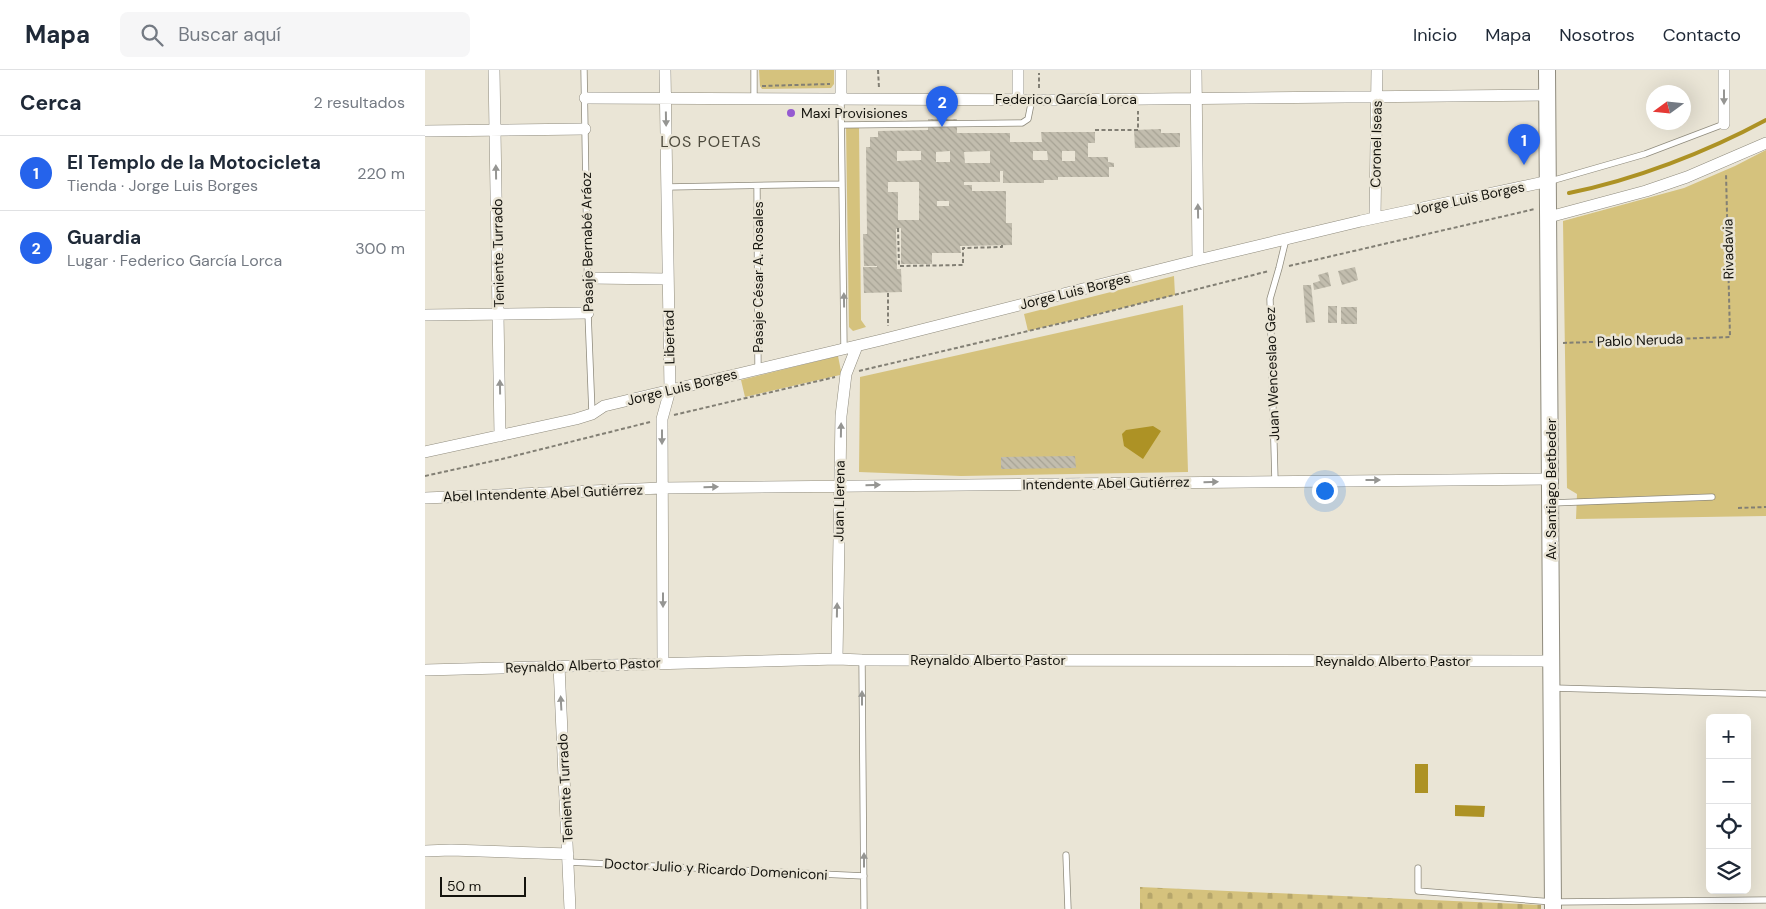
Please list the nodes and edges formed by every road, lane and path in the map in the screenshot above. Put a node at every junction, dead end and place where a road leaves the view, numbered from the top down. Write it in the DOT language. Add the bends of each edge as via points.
graph roads {
  1 [pos="495,70"];
  2 [pos="584,70"];
  3 [pos="665,70"];
  4 [pos="754,70"];
  5 [pos="841,70"];
  6 [pos="878,70"];
  7 [pos="1018,70"];
  8 [pos="1196,70"];
  9 [pos="1377,70"];
  10 [pos="1547,70"];
  11 [pos="1724,70"];
  12 [pos="1039,73"];
  13 [pos="834,84"];
  14 [pos="760,86"];
  15 [pos="1547,95"];
  16 [pos="1377,97"];
  17 [pos="585,98"];
  18 [pos="666,98"];
  19 [pos="754,98"];
  20 [pos="841,98"];
  21 [pos="879,98"];
  22 [pos="1018,99"];
  23 [pos="1035,99"];
  24 [pos="1138,99"];
  25 [pos="1197,99"];
  26 [pos="1724,124"];
  27 [pos="842,125"];
  28 [pos="585,129"];
  29 [pos="495,130"];
  30 [pos="1095,130"];
  31 [pos="425,131"];
  32 [pos="1766,143"];
  33 [pos="1726,161"];
  34 [pos="1549,181"];
  35 [pos="842,184"];
  36 [pos="757,186"];
  37 [pos="667,187"];
  38 [pos="1549,213"];
  39 [pos="1375,218"];
  40 [pos="898,228"];
  41 [pos="1286,239"];
  42 [pos="1002,245"];
  43 [pos="1198,260"];
  44 [pos="1279,268"];
  45 [pos="588,278"];
  46 [pos="668,279"];
  47 [pos="888,292"];
  48 [pos="588,312"];
  49 [pos="499,314"];
  50 [pos="425,315"];
  51 [pos="889,328"];
  52 [pos="1730,337"];
  53 [pos="1550,344"];
  54 [pos="857,346"];
  55 [pos="844,348"];
  56 [pos="758,368"];
  57 [pos="846,374"];
  58 [pos="670,390"];
  59 [pos="592,414"];
  60 [pos="662,419"];
  61 [pos="501,436"];
  62 [pos="425,452"];
  63 [pos="425,476"];
  64 [pos="1551,479"];
  65 [pos="1275,481"];
  66 [pos="839,485"];
  67 [pos="662,488"];
  68 [pos="425,498"];
  69 [pos="1712,498"];
  70 [pos="1551,503"];
  71 [pos="1766,507"];
  72 [pos="1738,508"];
  73 [pos="837,659"];
  74 [pos="862,660"];
  75 [pos="1552,661"];
  76 [pos="663,663"];
  77 [pos="559,666"];
  78 [pos="425,670"];
  79 [pos="1552,688"];
  80 [pos="1766,694"];
  81 [pos="425,851"];
  82 [pos="1066,855"];
  83 [pos="568,858"];
  84 [pos="1418,868"];
  85 [pos="864,876"];
  86 [pos="1766,900"];
  87 [pos="1553,906"];
  88 [pos="570,909"];
  89 [pos="863,909"];
  90 [pos="1068,909"];
  1 -- 29 [label="street, Teniente Turrado"];
  2 -- 17 [label="lane, Pasaje Bernabé Aráoz"];
  3 -- 18 [label="street, Libertad"];
  4 -- 19 [label="lane"];
  5 -- 20 [label="street"];
  6 -- 21 [label="path"];
  7 -- 22 [label="street"];
  8 -- 25 [label="street"];
  9 -- 16 [label="street, Coronel Iseas"];
  10 -- 15 [label="main road, Av. Santiago Betbeder"];
  11 -- 26 [label="street, one-way"];
  12 -- 23 [label="path"];
  13 -- 14 [label="path"];
  15 -- 16 [label="street, Federico García Lorca"];
  15 -- 34 [label="main road, Av. Santiago Betbeder"];
  16 -- 25 [label="street, Federico García Lorca"];
  16 -- 39 [label="street, Coronel Iseas"];
  17 -- 18 [label="street, Federico García Lorca"];
  17 -- 28 [label="lane, Pasaje Bernabé Aráoz"];
  18 -- 19 [label="street, Federico García Lorca"];
  18 -- 37 [label="street, Libertad, one-way"];
  19 -- 20 [label="street, Federico García Lorca"];
  20 -- 21 [label="street, Federico García Lorca"];
  20 -- 27 [label="lane"];
  21 -- 22 [label="street, Federico García Lorca"];
  22 -- 23 [label="street, Federico García Lorca"];
  23 -- 24 [label="street, Federico García Lorca"];
  23 -- 27 [label="lane" via="1028,119 1022,123"];
  24 -- 25 [label="street, Federico García Lorca"];
  24 -- 30 [label="path" via="1139,130"];
  43 -- 25 [label="street, one-way"];
  26 -- 34 [label="lane, Jorge Luis Borges" via="1645,154"];
  27 -- 35 [label="lane"];
  28 -- 29 [label="street"];
  28 -- 45 [label="lane, Pasaje Bernabé Aráoz"];
  29 -- 31 [label="street"];
  49 -- 29 [label="street, Teniente Turrado, one-way"];
  32 -- 33 [label="street"];
  33 -- 38 [label="street" via="1646,191"];
  33 -- 52 [label="path, Rivadavia"];
  34 -- 38 [label="main road, Av. Santiago Betbeder"];
  34 -- 39 [label="street, Jorge Luis Borges"];
  35 -- 36 [label="lane"];
  55 -- 35 [label="lane, one-way"];
  36 -- 37 [label="lane"];
  36 -- 56 [label="lane, Pasaje César A. Rosales"];
  37 -- 46 [label="street, Libertad"];
  38 -- 44 [label="path" via="1538,208"];
  38 -- 53 [label="main road, Av. Santiago Betbeder"];
  39 -- 41 [label="street, Jorge Luis Borges"];
  40 -- 42 [label="path" via="899,266 963,265 963,248"];
  41 -- 43 [label="street, Jorge Luis Borges"];
  41 -- 44 [label="lane, Juan Wenceslao Gez"];
  43 -- 54 [label="street, Jorge Luis Borges"];
  44 -- 57 [label="path"];
  44 -- 65 [label="lane, Juan Wenceslao Gez" via="1270,299"];
  45 -- 46 [label="street"];
  45 -- 48 [label="lane, Pasaje Bernabé Aráoz"];
  46 -- 58 [label="street, Libertad"];
  47 -- 51 [label="path"];
  48 -- 49 [label="street"];
  48 -- 59 [label="lane, Pasaje Bernabé Aráoz"];
  49 -- 50 [label="street"];
  61 -- 49 [label="street, Teniente Turrado, one-way"];
  52 -- 53 [label="path, Pablo Neruda"];
  53 -- 64 [label="main road, Av. Santiago Betbeder"];
  54 -- 55 [label="street, Jorge Luis Borges"];
  54 -- 57 [label="street, Juan Llerena"];
  55 -- 56 [label="street, Jorge Luis Borges"];
  56 -- 58 [label="street, Jorge Luis Borges"];
  57 -- 60 [label="path"];
  66 -- 57 [label="street, Juan Llerena, one-way"];
  58 -- 59 [label="street, Jorge Luis Borges" via="604,406"];
  58 -- 60 [label="street, Libertad"];
  59 -- 61 [label="street, Jorge Luis Borges"];
  60 -- 63 [label="path"];
  60 -- 67 [label="street, Libertad, one-way"];
  61 -- 62 [label="street, Jorge Luis Borges"];
  65 -- 64 [label="street, Intendente Abel Gutiérrez, one-way"];
  64 -- 70 [label="main road, Av. Santiago Betbeder"];
  66 -- 65 [label="street, Intendente Abel Gutiérrez, one-way"];
  67 -- 66 [label="street, Intendente Abel Gutiérrez, one-way"];
  73 -- 66 [label="street, Juan Llerena, one-way"];
  67 -- 68 [label="street, Abel Intendente Abel Gutiérrez"];
  67 -- 76 [label="street, Libertad, one-way"];
  69 -- 70 [label="lane"];
  70 -- 75 [label="main road, Av. Santiago Betbeder"];
  71 -- 72 [label="path"];
  73 -- 74 [label="street, Reynaldo Alberto Pastor"];
  73 -- 76 [label="street, Reynaldo Alberto Pastor"];
  74 -- 75 [label="street, Reynaldo Alberto Pastor"];
  85 -- 74 [label="lane, one-way"];
  75 -- 79 [label="main road, Av. Santiago Betbeder"];
  76 -- 77 [label="street, Reynaldo Alberto Pastor"];
  77 -- 78 [label="street, Reynaldo Alberto Pastor"];
  83 -- 77 [label="street, Teniente Turrado, one-way"];
  79 -- 80 [label="lane"];
  79 -- 87 [label="main road, Av. Santiago Betbeder"];
  81 -- 83 [label="street, Doctor Julio y Ricardo Domeniconi"];
  82 -- 90 [label="lane"];
  83 -- 85 [label="lane, Doctor Julio y Ricardo Domeniconi"];
  83 -- 88 [label="street, Teniente Turrado"];
  84 -- 87 [label="lane" via="1417,891"];
  85 -- 89 [label="lane"];
  86 -- 87 [label="lane"];
}
